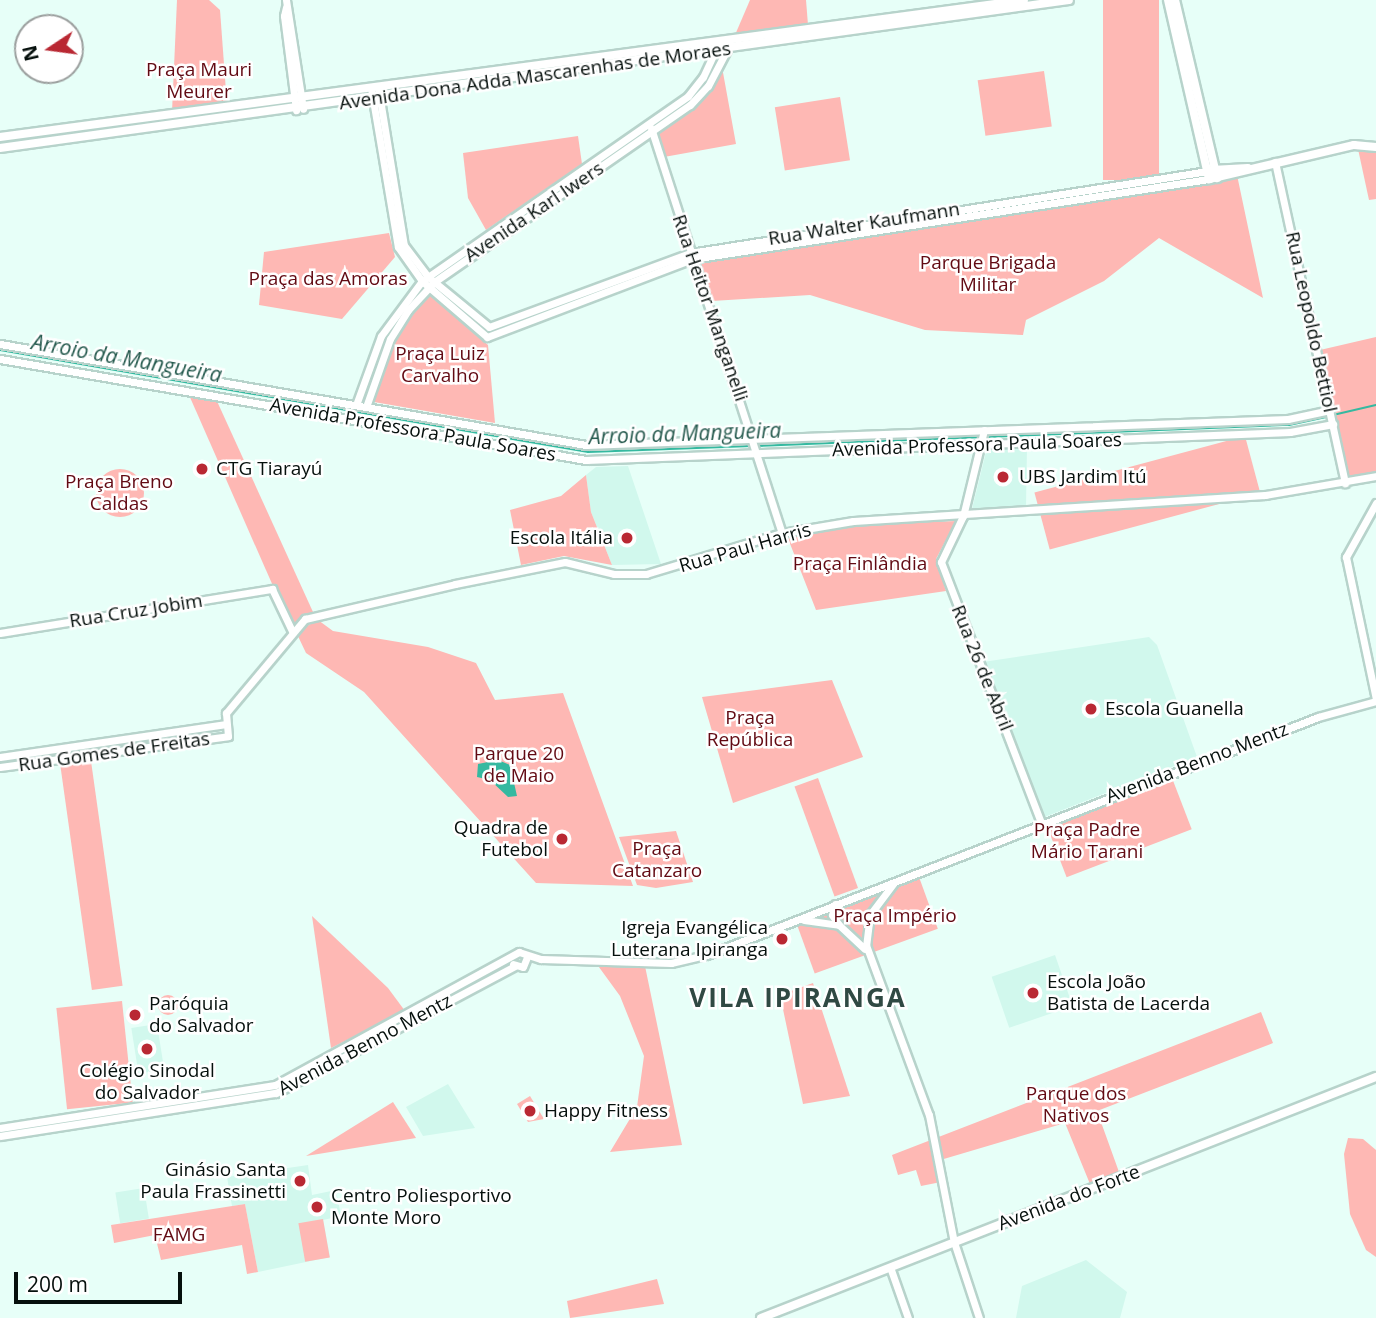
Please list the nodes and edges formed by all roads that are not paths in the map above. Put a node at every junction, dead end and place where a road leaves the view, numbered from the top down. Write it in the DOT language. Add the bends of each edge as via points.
graph roads {
  1 [pos="1024,0"];
  2 [pos="1069,0"];
  3 [pos="1168,0"];
  4 [pos="1175,0"];
  5 [pos="286,3"];
  6 [pos="732,39"];
  7 [pos="719,42"];
  8 [pos="728,49"];
  9 [pos="716,51"];
  10 [pos="374,88"];
  11 [pos="376,98"];
  12 [pos="298,99"];
  13 [pos="300,109"];
  14 [pos="651,126"];
  15 [pos="0,137"];
  16 [pos="1376,147"];
  17 [pos="0,148"];
  18 [pos="1275,162"];
  19 [pos="1212,174"];
  20 [pos="691,256"];
  21 [pos="428,282"];
  22 [pos="0,344"];
  23 [pos="15,354"];
  24 [pos="0,359"];
  25 [pos="356,405"];
  26 [pos="366,407"];
  27 [pos="1331,417"];
  28 [pos="1297,424"];
  29 [pos="983,437"];
  30 [pos="756,446"];
  31 [pos="1376,477"];
  32 [pos="1345,483"];
  33 [pos="1376,503"];
  34 [pos="963,516"];
  35 [pos="782,533"];
  36 [pos="292,631"];
  37 [pos="0,633"];
  38 [pos="1376,700"];
  39 [pos="225,724"];
  40 [pos="0,757"];
  41 [pos="0,767"];
  42 [pos="1041,823"];
  43 [pos="901,880"];
  44 [pos="862,892"];
  45 [pos="835,904"];
  46 [pos="870,914"];
  47 [pos="790,923"];
  48 [pos="839,925"];
  49 [pos="866,926"];
  50 [pos="848,930"];
  51 [pos="870,959"];
  52 [pos="527,960"];
  53 [pos="514,963"];
  54 [pos="1376,1077"];
  55 [pos="53,1124"];
  56 [pos="0,1128"];
  57 [pos="0,1136"];
  58 [pos="954,1242"];
  59 [pos="890,1267"];
  60 [pos="763,1318"];
  61 [pos="908,1318"];
  62 [pos="979,1318"];
  1 -- 6 [label="main road, Avenida Dona Adda Mascarenhas de Moraes"];
  2 -- 8 [label="main road, Avenida Dona Adda Mascarenhas de Moraes"];
  3 -- 19 [label="main road"];
  4 -- 19 [label="main road"];
  5 -- 12 [label="street"];
  6 -- 7 [label="main road, Avenida Dona Adda Mascarenhas de Moraes"];
  6 -- 8 [label="street, Avenida Karl Iwers"];
  7 -- 9 [label="street, Avenida Karl Iwers"];
  7 -- 10 [label="main road, Avenida Dona Adda Mascarenhas de Moraes"];
  8 -- 9 [label="main road, Avenida Dona Adda Mascarenhas de Moraes"];
  8 -- 14 [label="street, Avenida Karl Iwers" via="700,96"];
  9 -- 11 [label="main road, Avenida Dona Adda Mascarenhas de Moraes"];
  9 -- 14 [label="street, Avenida Karl Iwers" via="697,86"];
  10 -- 11 [label="street"];
  10 -- 12 [label="main road, Avenida Dona Adda Mascarenhas de Moraes"];
  11 -- 13 [label="main road, Avenida Dona Adda Mascarenhas de Moraes"];
  11 -- 21 [label="street" via="398,247"];
  12 -- 13 [label="street"];
  12 -- 15 [label="main road, Avenida Dona Adda Mascarenhas de Moraes"];
  13 -- 17 [label="main road, Avenida Dona Adda Mascarenhas de Moraes"];
  14 -- 20 [label="street, Rua Heitor Manganelli"];
  14 -- 21 [label="street, Avenida Karl Iwers"];
  16 -- 18 [label="main road, Rua Walter Kaufmann" via="1354,145"];
  18 -- 19 [label="main road, Rua Walter Kaufmann"];
  18 -- 27 [label="street, Rua Leopoldo Bettiol"];
  19 -- 20 [label="street, Rua Walter Kaufmann"];
  20 -- 21 [label="street, Rua Walter Kaufmann" via="489,327"];
  20 -- 21 [label="street, Rua Walter Kaufmann" via="492,336 482,336"];
  20 -- 30 [label="street, Rua Heitor Manganelli"];
  21 -- 25 [label="street, Avenida Karl Iwers" via="381,336"];
  21 -- 26 [label="street, Avenida Karl Iwers" via="390,339"];
  22 -- 23 [label="street, Avenida Professora Paula Soares"];
  23 -- 24 [label="street, Avenida Professora Paula Soares"];
  23 -- 25 [label="street, Avenida Professora Paula Soares"];
  23 -- 30 [label="street, Avenida Professora Paula Soares" via="586,460"];
  25 -- 26 [label="street, Avenida Professora Paula Soares"];
  26 -- 30 [label="street, Avenida Professora Paula Soares" via="586,445"];
  27 -- 28 [label="street, Avenida Professora Paula Soares"];
  27 -- 28 [label="street, Avenida Professora Paula Soares"];
  27 -- 32 [label="street, Rua Leopoldo Bettiol"];
  28 -- 29 [label="street, Avenida Professora Paula Soares"];
  28 -- 29 [label="street, Avenida Professora Paula Soares"];
  29 -- 30 [label="street, Avenida Professora Paula Soares"];
  29 -- 30 [label="street, Avenida Professora Paula Soares"];
  29 -- 34 [label="street, Rua 26 de Abril"];
  30 -- 35 [label="street, Rua Heitor Manganelli"];
  31 -- 32 [label="street, Rua Paul Harris"];
  32 -- 34 [label="street, Rua Paul Harris" via="1265,495"];
  33 -- 38 [label="street" via="1347,552"];
  34 -- 35 [label="street, Rua Paul Harris" via="853,521"];
  34 -- 42 [label="street, Rua 26 de Abril" via="941,565"];
  35 -- 36 [label="street, Rua Paul Harris" via="646,574 614,574 565,562 316,614"];
  36 -- 37 [label="street, Rua Cruz Jobim" via="272,589"];
  36 -- 39 [label="street" via="227,711"];
  38 -- 42 [label="street, Avenida Benno Mentz" via="1318,717"];
  39 -- 40 [label="street, Rua Gomes de Freitas"];
  39 -- 41 [label="street, Rua Gomes de Freitas" via="228,736"];
  42 -- 43 [label="street, Avenida Benno Mentz"];
  43 -- 44 [label="street, Avenida Benno Mentz"];
  43 -- 46 [label="street" via="883,893"];
  44 -- 45 [label="street, Avenida Benno Mentz"];
  44 -- 46 [label="street" via="869,900"];
  45 -- 47 [label="street, Avenida Benno Mentz"];
  45 -- 48 [label="street" via="832,915"];
  46 -- 49 [label="street"];
  47 -- 48 [label="street" via="814,919"];
  47 -- 52 [label="street, Avenida Benno Mentz" via="685,962"];
  48 -- 50 [label="street"];
  49 -- 50 [label="street"];
  49 -- 51 [label="street"];
  50 -- 51 [label="street"];
  51 -- 58 [label="street" via="929,1115"];
  52 -- 53 [label="street"];
  52 -- 53 [label="street" via="519,952"];
  53 -- 55 [label="street, Avenida Benno Mentz" via="275,1085"];
  54 -- 58 [label="main road, Avenida do Forte"];
  55 -- 56 [label="street, Avenida Benno Mentz"];
  55 -- 57 [label="street, Avenida Benno Mentz"];
  58 -- 59 [label="main road, Avenida do Forte"];
  58 -- 62 [label="street"];
  59 -- 60 [label="main road, Avenida do Forte"];
  59 -- 61 [label="street"];
}
